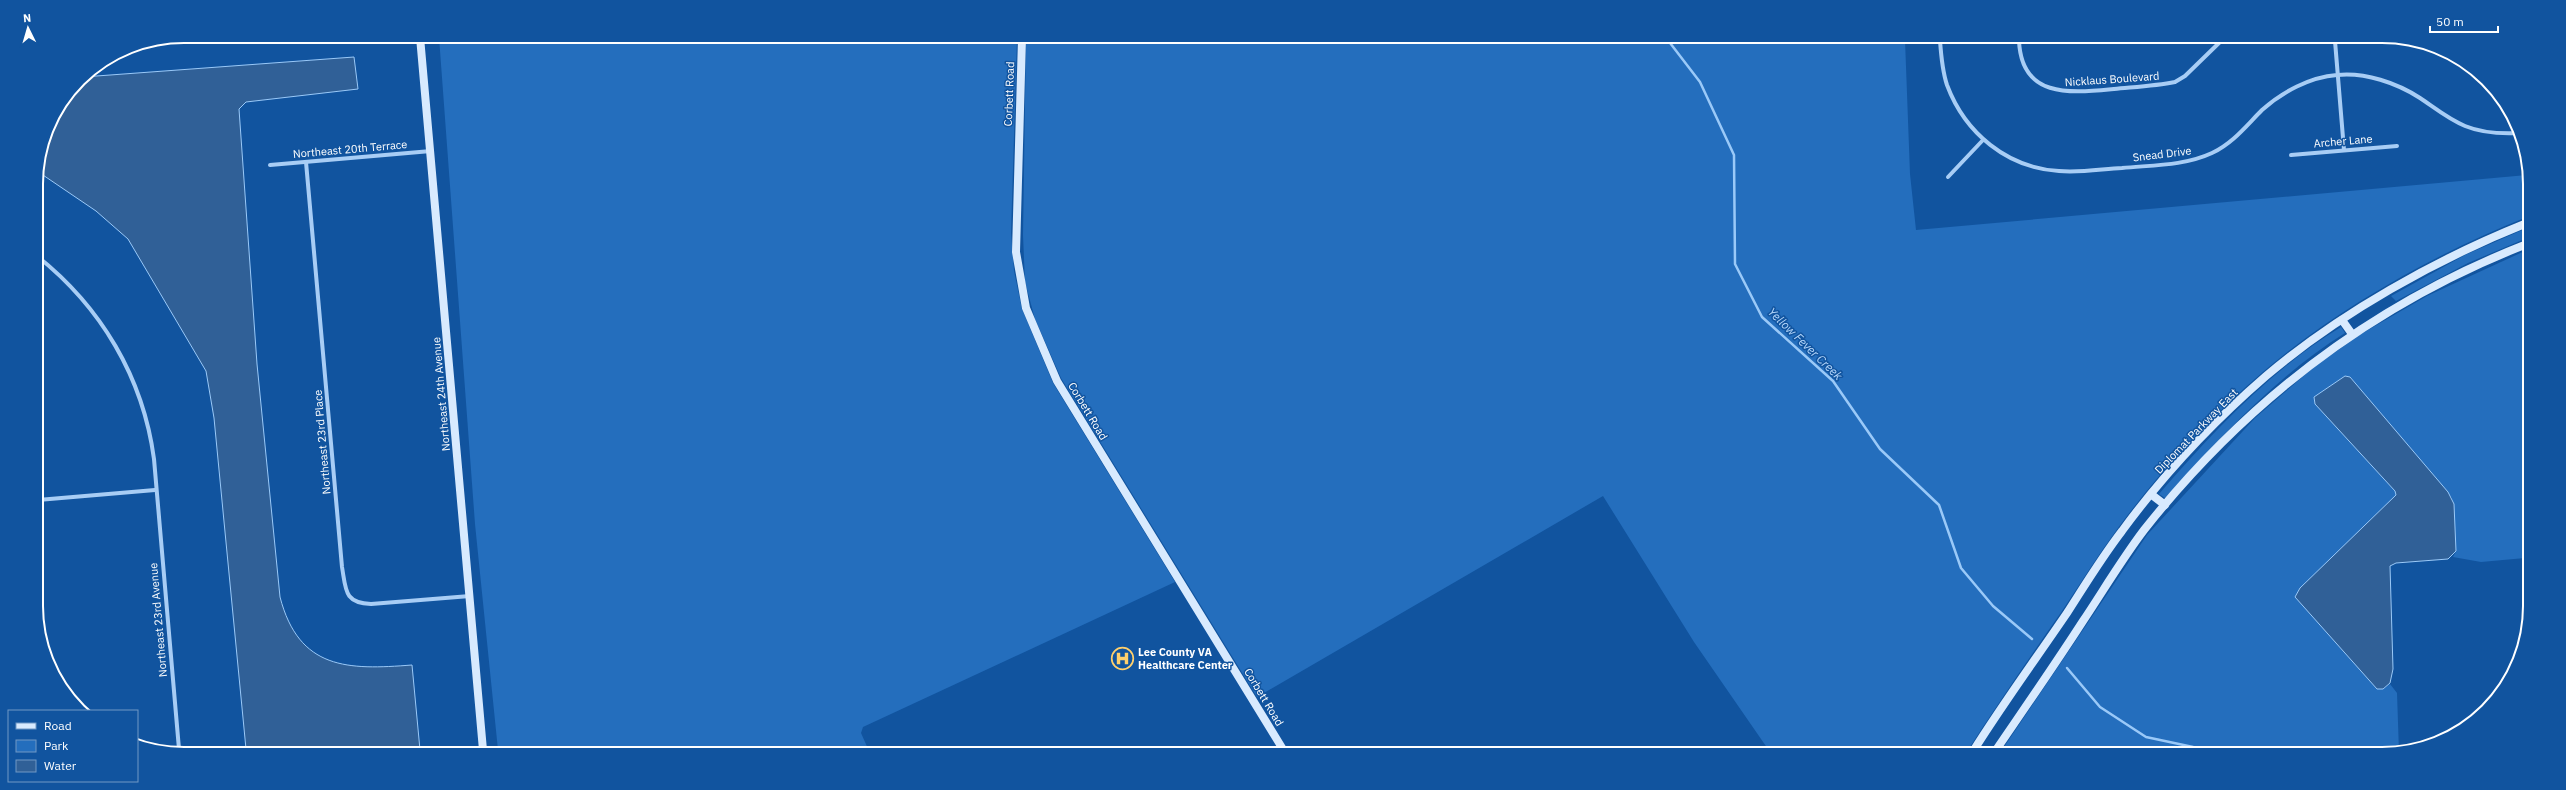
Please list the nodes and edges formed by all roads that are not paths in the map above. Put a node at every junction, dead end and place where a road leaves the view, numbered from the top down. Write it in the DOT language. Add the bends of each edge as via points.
graph roads {
  1 [pos="421,43"];
  2 [pos="1022,43"];
  3 [pos="1940,43"];
  4 [pos="2019,43"];
  5 [pos="2218,43"];
  6 [pos="2334,43"];
  7 [pos="2338,75"];
  8 [pos="2513,133"];
  9 [pos="1983,140"];
  10 [pos="2397,146"];
  11 [pos="2344,150"];
  12 [pos="431,151"];
  13 [pos="2292,155"];
  14 [pos="306,162"];
  15 [pos="270,165"];
  16 [pos="1948,177"];
  17 [pos="2523,225"];
  18 [pos="2523,246"];
  19 [pos="43,261"];
  20 [pos="2342,320"];
  21 [pos="2352,334"];
  22 [pos="155,490"];
  23 [pos="2152,495"];
  24 [pos="43,500"];
  25 [pos="2165,505"];
  26 [pos="470,596"];
  27 [pos="179,747"];
  28 [pos="483,747"];
  29 [pos="1282,747"];
  30 [pos="1976,747"];
  31 [pos="1998,747"];
  1 -- 12 [label="main road, Northeast 24th Avenue"];
  2 -- 29 [label="main road, Corbett Road" via="1016,233 1018,271 1030,321 1057,380"];
  3 -- 9 [label="street, Snead Drive" via="1944,74 1950,91 1961,114"];
  4 -- 5 [label="street, Nicklaus Boulevard" via="2022,59 2034,79 2053,90 2073,92 2175,82"];
  6 -- 7 [label="street"];
  7 -- 8 [label="street, Snead Drive" via="2373,78 2403,87 2464,126 2488,132"];
  7 -- 9 [label="street, Snead Drive" via="2320,78 2290,90 2269,104 2223,147 2201,157 2178,163 2073,172 2049,170 2027,165 2009,157"];
  7 -- 11 [label="street"];
  9 -- 16 [label="street"];
  10 -- 11 [label="street, Archer Lane"];
  11 -- 13 [label="street, Archer Lane"];
  12 -- 14 [label="street, Northeast 20th Terrace"];
  12 -- 26 [label="main road, Northeast 24th Avenue"];
  14 -- 15 [label="street, Northeast 20th Terrace"];
  14 -- 26 [label="street, Northeast 23rd Place" via="342,567 348,596 357,604"];
  17 -- 20 [label="main road, Diplomat Parkway East" via="2462,250"];
  18 -- 21 [label="main road" via="2425,291"];
  19 -- 22 [label="street, Northeast 23rd Avenue" via="86,302 127,366 138,393 151,440"];
  20 -- 21 [label="main road"];
  20 -- 23 [label="main road, Diplomat Parkway East" via="2295,352 2265,377 2224,416"];
  21 -- 25 [label="main road" via="2311,363 2252,414"];
  22 -- 24 [label="street"];
  22 -- 27 [label="street, Northeast 23rd Avenue"];
  23 -- 25 [label="main road"];
  23 -- 30 [label="main road, Diplomat Parkway East" via="2122,530"];
  25 -- 31 [label="main road" via="2127,554"];
  26 -- 28 [label="main road, Northeast 24th Avenue"];
}
